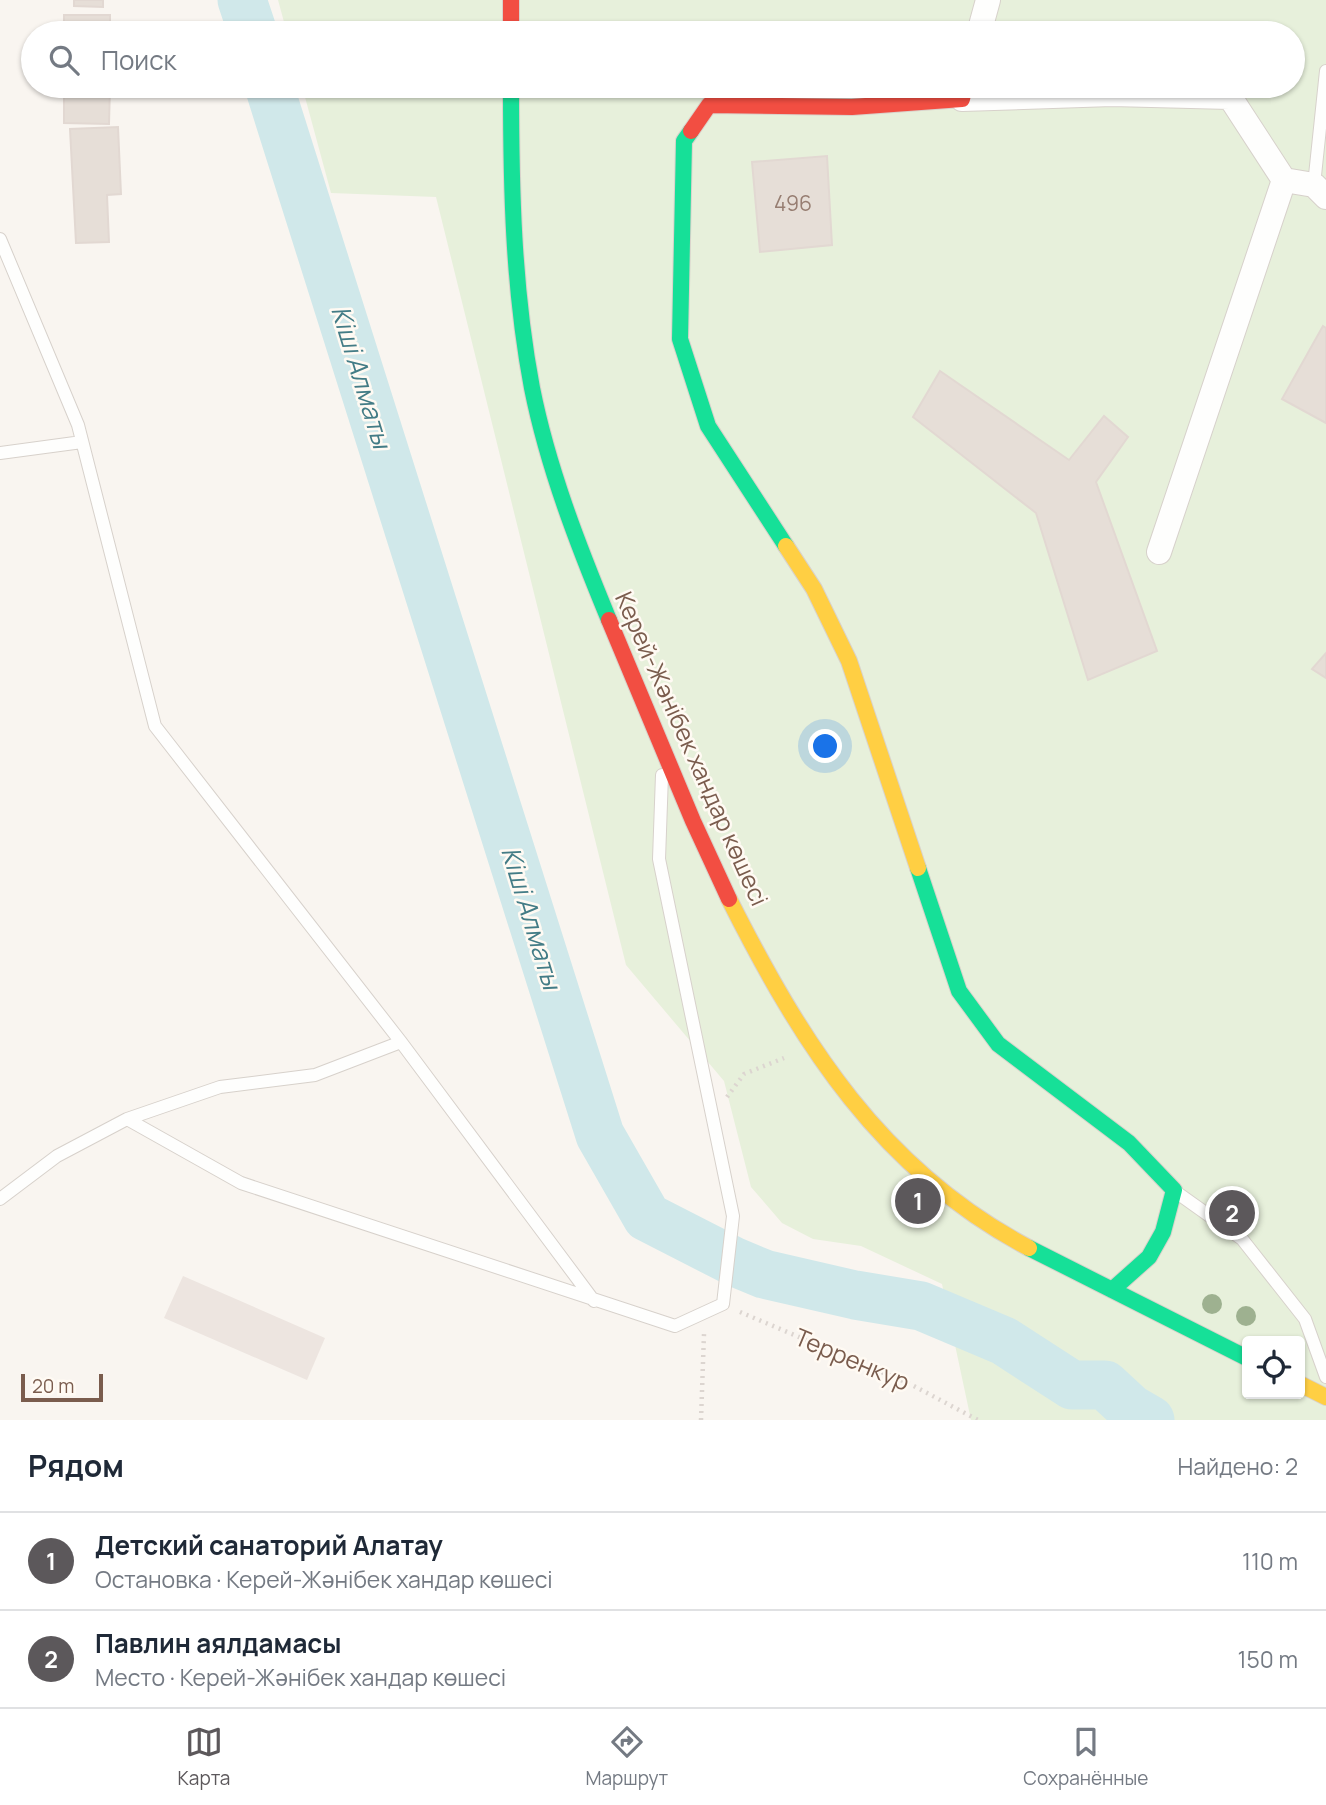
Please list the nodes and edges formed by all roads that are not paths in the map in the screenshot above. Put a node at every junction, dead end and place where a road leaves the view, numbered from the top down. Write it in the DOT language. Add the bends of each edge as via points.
graph roads {
  1 [pos="511,0"];
  2 [pos="988,0"];
  3 [pos="511,21"];
  4 [pos="982,21"];
  5 [pos="1326,71"];
  6 [pos="511,98"];
  7 [pos="919,98"];
  8 [pos="1231,98"];
  9 [pos="1284,180"];
  10 [pos="1320,191"];
  11 [pos="0,239"];
  12 [pos="82,442"];
  13 [pos="0,453"];
  14 [pos="1159,552"];
  15 [pos="663,750"];
  16 [pos="401,1042"];
  17 [pos="127,1119"];
  18 [pos="1174,1190"];
  19 [pos="0,1199"];
  20 [pos="1112,1290"];
  21 [pos="594,1301"];
  22 [pos="1242,1355"];
  23 [pos="1326,1377"];
  24 [pos="1305,1386"];
  25 [pos="1326,1397"];
  1 -- 3 [label="main road"];
  2 -- 4 [label="street"];
  5 -- 10 [label="lane"];
  6 -- 15 [label="main road, Керей-Жәнібек хандар көшесі" via="517,285 533,391 566,506"];
  7 -- 18 [label="main road" via="852,107 709,105 684,141 680,339 708,426 814,589 849,661 958,991 998,1044 1129,1143"];
  8 -- 9 [label="street"];
  9 -- 10 [label="street"];
  9 -- 14 [label="street"];
  11 -- 12 [label="lane"];
  12 -- 13 [label="lane"];
  12 -- 16 [label="lane" via="155,726"];
  15 -- 20 [label="main road, Керей-Жәнібек хандар көшесі" via="714,870 780,995 855,1106 884,1140 970,1212 1024,1246"];
  15 -- 21 [label="lane" via="659,859 733,1216 723,1304 675,1326"];
  16 -- 17 [label="lane" via="314,1075 220,1087"];
  16 -- 21 [label="lane"];
  17 -- 19 [label="lane" via="57,1156"];
  17 -- 21 [label="lane" via="241,1184"];
  18 -- 20 [label="main road" via="1163,1232 1149,1257"];
  18 -- 23 [label="lane" via="1242,1239 1305,1319"];
  20 -- 22 [label="main road, Керей-Жәнібек хандар көшесі"];
  24 -- 25 [label="main road"];
}
